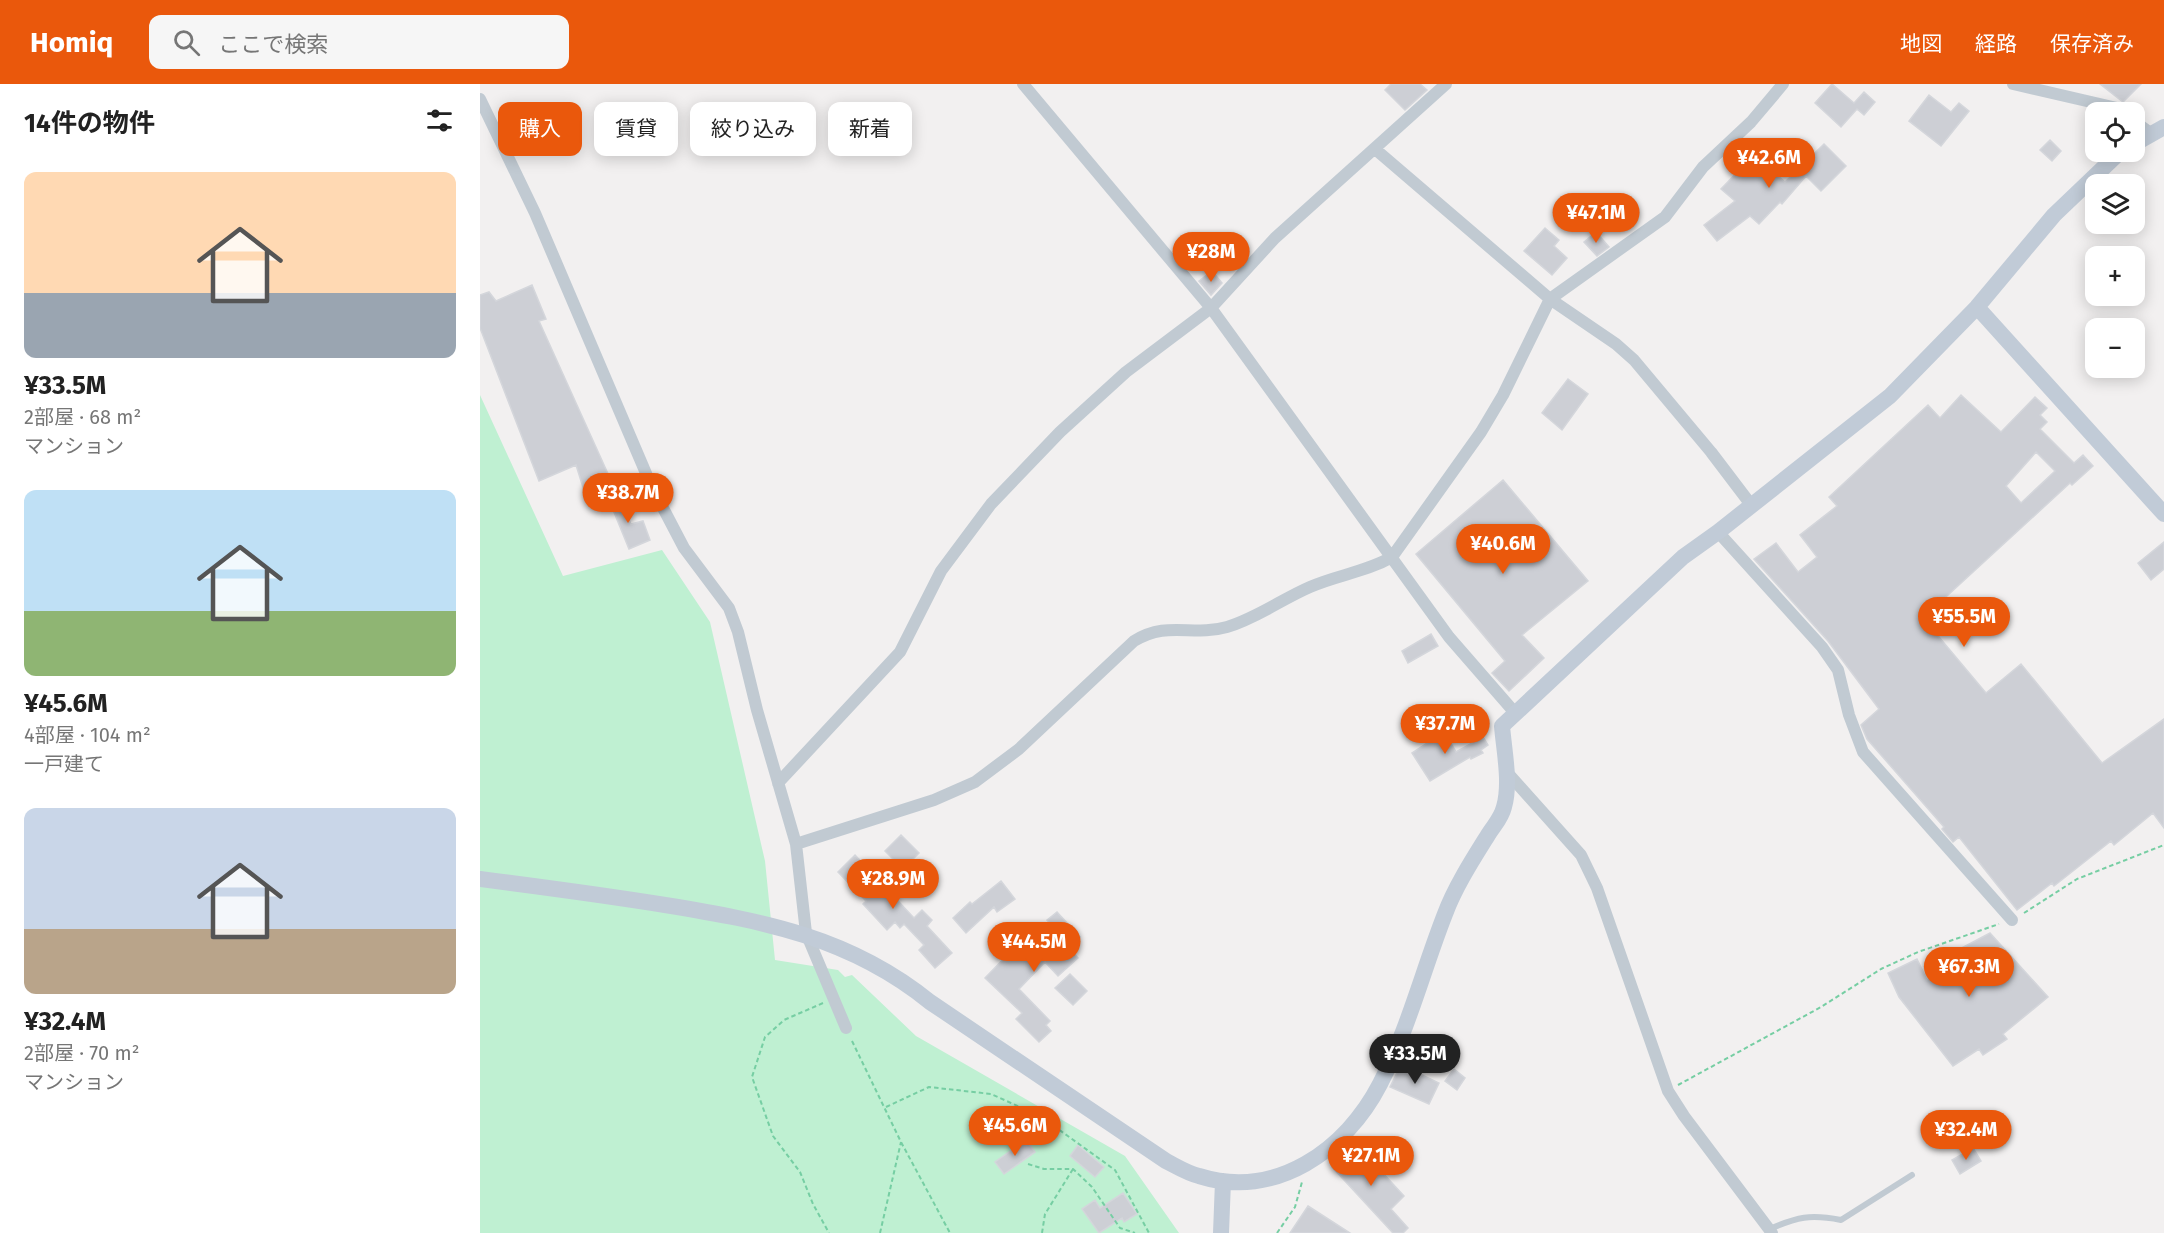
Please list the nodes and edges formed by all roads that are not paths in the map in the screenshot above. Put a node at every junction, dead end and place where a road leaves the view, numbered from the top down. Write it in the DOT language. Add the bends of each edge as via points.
graph roads {
  1 [pos="1023,84"];
  2 [pos="1446,84"];
  3 [pos="1783,84"];
  4 [pos="2013,84"];
  5 [pos="480,99"];
  6 [pos="2091,102"];
  7 [pos="2158,130"];
  8 [pos="2145,138"];
  9 [pos="1375,149"];
  10 [pos="2110,162"];
  11 [pos="1550,299"];
  12 [pos="1977,307"];
  13 [pos="1211,308"];
  14 [pos="2160,503"];
  15 [pos="1752,506"];
  16 [pos="1718,532"];
  17 [pos="1392,557"];
  18 [pos="1516,714"];
  19 [pos="1505,770"];
  20 [pos="778,783"];
  21 [pos="796,844"];
  22 [pos="480,879"];
  23 [pos="2012,920"];
  24 [pos="806,933"];
  25 [pos="846,1028"];
  26 [pos="1912,1175"];
  27 [pos="1223,1181"];
  28 [pos="1771,1231"];
  29 [pos="1221,1233"];
  1 -- 13 [label="street"];
  2 -- 9 [label="street"];
  3 -- 11 [label="street" via="1751,122 1703,167 1665,217"];
  4 -- 6 [label="street"];
  5 -- 20 [label="street" via="535,213 651,485 684,548 729,608"];
  7 -- 8 [label="street"];
  9 -- 11 [label="street"];
  9 -- 13 [label="street" via="1275,238"];
  10 -- 12 [label="street" via="2054,215"];
  11 -- 15 [label="street" via="1634,360"];
  11 -- 17 [label="street" via="1481,432"];
  12 -- 14 [label="street"];
  12 -- 15 [label="street" via="1890,396"];
  13 -- 17 [label="street"];
  13 -- 20 [label="street" via="1126,372 1060,432 991,504 941,571 900,652"];
  15 -- 16 [label="street"];
  16 -- 18 [label="street" via="1683,557"];
  16 -- 23 [label="street" via="1822,647 1838,670 1863,752"];
  17 -- 18 [label="street" via="1449,637"];
  17 -- 21 [label="street" via="1311,586 1227,627 1151,630 1134,641 1019,749 975,782 934,800"];
  18 -- 19 [label="street" via="1502,726"];
  19 -- 27 [label="street" via="1505,805 1500,820 1446,911 1380,1085 1341,1139 1307,1165 1270,1179"];
  19 -- 28 [label="street" via="1581,855 1598,888 1668,1091"];
  20 -- 21 [label="street"];
  21 -- 24 [label="street"];
  22 -- 24 [label="street" via="737,916"];
  24 -- 25 [label="street"];
  24 -- 27 [label="street" via="882,968 1166,1161 1198,1176"];
  26 -- 28 [label="lane" via="1841,1220 1816,1215 1793,1219"];
  27 -- 29 [label="street"];
}
